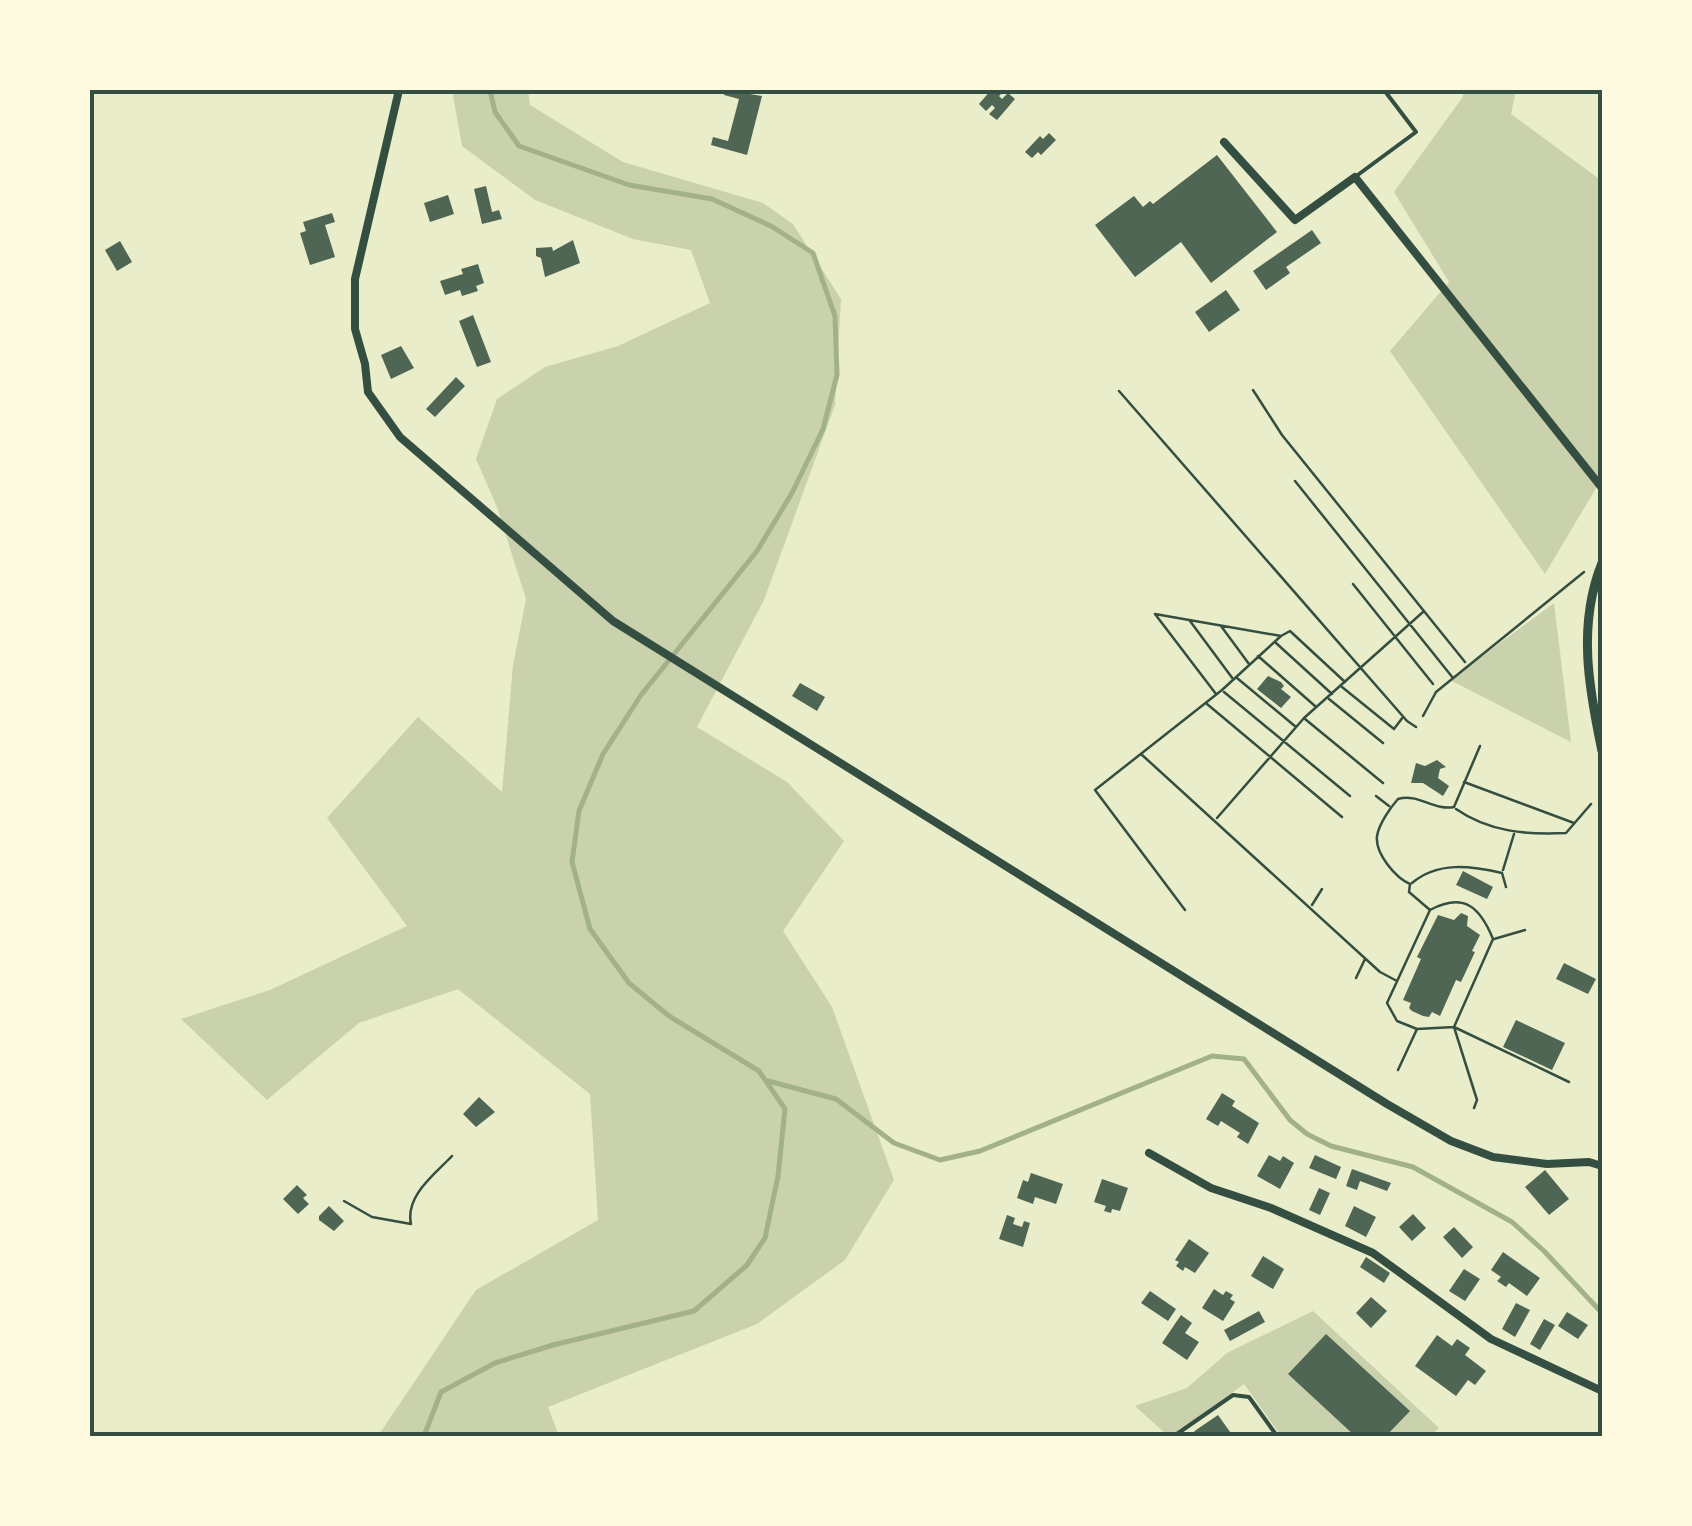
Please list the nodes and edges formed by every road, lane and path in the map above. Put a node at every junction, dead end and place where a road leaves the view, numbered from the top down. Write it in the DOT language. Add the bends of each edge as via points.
graph roads {
  1 [pos="400,90"];
  2 [pos="1384,90"];
  3 [pos="1224,142"];
  4 [pos="1354,177"];
  5 [pos="1253,390"];
  6 [pos="1119,391"];
  7 [pos="1295,480"];
  8 [pos="1602,488"];
  9 [pos="1602,564"];
  10 [pos="1585,572"];
  11 [pos="1353,584"];
  12 [pos="1424,612"];
  13 [pos="1189,620"];
  14 [pos="1410,624"];
  15 [pos="1220,625"];
  16 [pos="1281,636"];
  17 [pos="1396,637"];
  18 [pos="1274,642"];
  19 [pos="1258,656"];
  20 [pos="1466,662"];
  21 [pos="1248,664"];
  22 [pos="1360,669"];
  23 [pos="1234,678"];
  24 [pos="1454,678"];
  25 [pos="1343,684"];
  26 [pos="1433,684"];
  27 [pos="1222,690"];
  28 [pos="1216,695"];
  29 [pos="1330,696"];
  30 [pos="1596,696"];
  31 [pos="1206,703"];
  32 [pos="1316,708"];
  33 [pos="1403,716"];
  34 [pos="1423,716"];
  35 [pos="1304,718"];
  36 [pos="1296,727"];
  37 [pos="1416,727"];
  38 [pos="1283,742"];
  39 [pos="1382,744"];
  40 [pos="1480,746"];
  41 [pos="1602,752"];
  42 [pos="1140,754"];
  43 [pos="1270,756"];
  44 [pos="1463,782"];
  45 [pos="1384,783"];
  46 [pos="1350,796"];
  47 [pos="1376,796"];
  48 [pos="1591,804"];
  49 [pos="1390,807"];
  50 [pos="1454,808"];
  51 [pos="1342,816"];
  52 [pos="1216,819"];
  53 [pos="1576,824"];
  54 [pos="1514,833"];
  55 [pos="1502,873"];
  56 [pos="1410,884"];
  57 [pos="1506,887"];
  58 [pos="1322,889"];
  59 [pos="1311,907"];
  60 [pos="1185,910"];
  61 [pos="1430,910"];
  62 [pos="1525,930"];
  63 [pos="1492,939"];
  64 [pos="1366,958"];
  65 [pos="1356,978"];
  66 [pos="1398,981"];
  67 [pos="1454,1027"];
  68 [pos="1417,1029"];
  69 [pos="1398,1070"];
  70 [pos="1569,1082"];
  71 [pos="1474,1108"];
  72 [pos="1149,1153"];
  73 [pos="452,1156"];
  74 [pos="1602,1166"];
  75 [pos="344,1201"];
  76 [pos="1602,1391"];
  77 [pos="1174,1436"];
  78 [pos="1276,1436"];
  1 -- 74 [label="street" via="354,279 354,328 368,392 400,438 613,621 1316,1061 1450,1141 1493,1158"];
  2 -- 4 [label="lane" via="1416,132"];
  3 -- 4 [label="street" via="1296,220"];
  4 -- 8 [label="street"];
  5 -- 12 [label="path"];
  6 -- 22 [label="path"];
  7 -- 14 [label="path"];
  9 -- 30 [label="street" via="1587,622"];
  10 -- 24 [label="path"];
  11 -- 17 [label="path"];
  12 -- 14 [label="path"];
  12 -- 20 [label="path"];
  13 -- 15 [label="path"];
  13 -- 23 [label="path"];
  13 -- 28 [label="path" via="1155,614"];
  14 -- 17 [label="path"];
  14 -- 24 [label="path"];
  15 -- 16 [label="path"];
  15 -- 21 [label="path"];
  16 -- 18 [label="path"];
  16 -- 25 [label="path" via="1290,631"];
  17 -- 22 [label="path"];
  17 -- 26 [label="path"];
  18 -- 19 [label="path"];
  18 -- 29 [label="path"];
  19 -- 21 [label="path"];
  19 -- 32 [label="path"];
  21 -- 23 [label="path"];
  22 -- 25 [label="path"];
  22 -- 33 [label="path"];
  23 -- 27 [label="path"];
  23 -- 36 [label="path"];
  24 -- 34 [label="path" via="1436,692"];
  25 -- 29 [label="path"];
  25 -- 33 [label="path" via="1394,729"];
  27 -- 28 [label="path"];
  27 -- 38 [label="path"];
  28 -- 31 [label="path"];
  29 -- 32 [label="path"];
  29 -- 39 [label="path"];
  30 -- 41 [label="street"];
  31 -- 42 [label="path"];
  31 -- 43 [label="path"];
  32 -- 35 [label="path"];
  33 -- 37 [label="path"];
  35 -- 36 [label="path"];
  35 -- 45 [label="path"];
  36 -- 38 [label="path"];
  38 -- 43 [label="path"];
  38 -- 46 [label="path"];
  40 -- 44 [label="path"];
  42 -- 52 [label="path"];
  42 -- 60 [label="path" via="1095,790"];
  43 -- 51 [label="path"];
  43 -- 52 [label="path"];
  44 -- 50 [label="path"];
  44 -- 53 [label="path"];
  47 -- 49 [label="path"];
  48 -- 53 [label="path"];
  49 -- 50 [label="path" via="1406,796"];
  49 -- 56 [label="path" via="1378,846"];
  50 -- 54 [label="path"];
  52 -- 59 [label="path"];
  53 -- 54 [label="path" via="1566,833"];
  54 -- 55 [label="path"];
  55 -- 56 [label="path" via="1462,864"];
  55 -- 57 [label="path"];
  56 -- 61 [label="path" via="1408,892"];
  58 -- 59 [label="path"];
  59 -- 64 [label="path"];
  61 -- 63 [label="path" via="1457,900 1484,917"];
  61 -- 66 [label="path"];
  62 -- 63 [label="path"];
  63 -- 67 [label="path"];
  64 -- 65 [label="path"];
  64 -- 66 [label="path"];
  66 -- 68 [label="path" via="1388,1004 1397,1021"];
  67 -- 68 [label="path"];
  67 -- 70 [label="path"];
  67 -- 71 [label="path"];
  68 -- 69 [label="path"];
  72 -- 76 [label="street" via="1212,1188 1373,1252 1491,1339"];
  73 -- 75 [label="path" via="418,1192 408,1210 411,1224 372,1217"];
  77 -- 78 [label="lane" via="1233,1395 1249,1397"];
}
